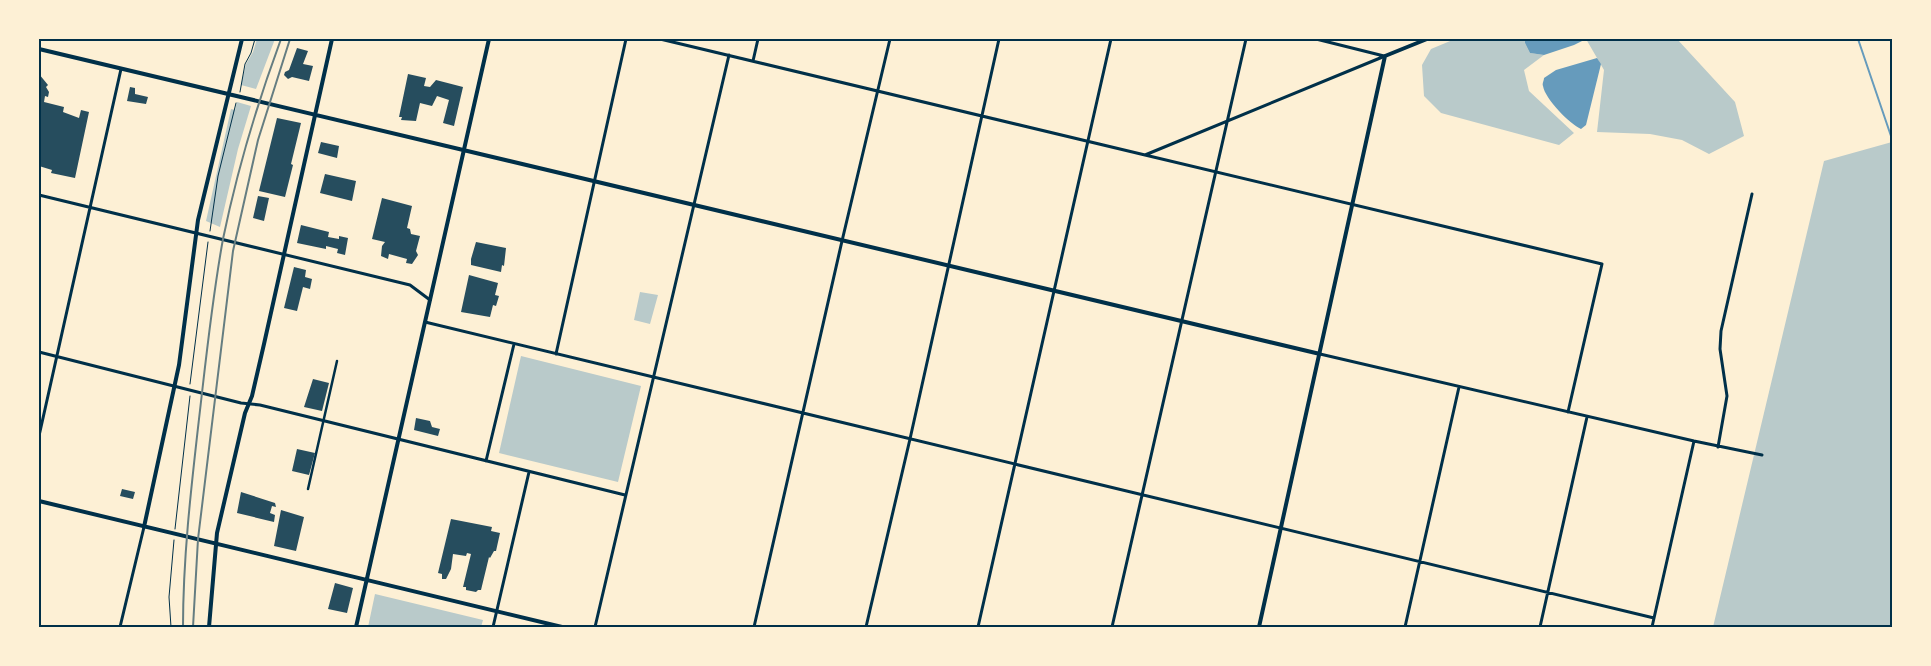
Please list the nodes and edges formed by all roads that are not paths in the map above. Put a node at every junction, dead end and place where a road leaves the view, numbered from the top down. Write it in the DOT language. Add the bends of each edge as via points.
graph roads {
  1 [pos="242,39"];
  2 [pos="332,39"];
  3 [pos="489,39"];
  4 [pos="626,39"];
  5 [pos="660,39"];
  6 [pos="758,39"];
  7 [pos="890,39"];
  8 [pos="999,39"];
  9 [pos="1111,39"];
  10 [pos="1246,39"];
  11 [pos="1316,39"];
  12 [pos="1427,39"];
  13 [pos="39,49"];
  14 [pos="729,55"];
  15 [pos="1385,56"];
  16 [pos="753,61"];
  17 [pos="121,69"];
  18 [pos="878,91"];
  19 [pos="228,94"];
  20 [pos="315,114"];
  21 [pos="982,115"];
  22 [pos="1228,122"];
  23 [pos="1088,140"];
  24 [pos="464,151"];
  25 [pos="1145,155"];
  26 [pos="1216,171"];
  27 [pos="594,181"];
  28 [pos="1752,194"];
  29 [pos="39,195"];
  30 [pos="695,205"];
  31 [pos="1352,205"];
  32 [pos="90,208"];
  33 [pos="196,233"];
  34 [pos="842,240"];
  35 [pos="284,254"];
  36 [pos="948,266"];
  37 [pos="1054,291"];
  38 [pos="430,300"];
  39 [pos="425,322"];
  40 [pos="1182,322"];
  41 [pos="514,344"];
  42 [pos="39,352"];
  43 [pos="556,354"];
  44 [pos="1320,354"];
  45 [pos="57,356"];
  46 [pos="338,361"];
  47 [pos="652,377"];
  48 [pos="174,386"];
  49 [pos="1458,387"];
  50 [pos="249,404"];
  51 [pos="1568,412"];
  52 [pos="804,413"];
  53 [pos="1587,417"];
  54 [pos="324,421"];
  55 [pos="39,436"];
  56 [pos="399,439"];
  57 [pos="910,440"];
  58 [pos="1694,442"];
  59 [pos="1718,447"];
  60 [pos="1762,455"];
  61 [pos="486,461"];
  62 [pos="1015,465"];
  63 [pos="529,472"];
  64 [pos="308,489"];
  65 [pos="625,495"];
  66 [pos="1142,495"];
  67 [pos="39,501"];
  68 [pos="144,526"];
  69 [pos="1281,528"];
  70 [pos="216,544"];
  71 [pos="1420,562"];
  72 [pos="367,580"];
  73 [pos="1548,593"];
  74 [pos="497,612"];
  75 [pos="1654,618"];
  76 [pos="120,627"];
  77 [pos="209,627"];
  78 [pos="356,627"];
  79 [pos="493,627"];
  80 [pos="562,627"];
  81 [pos="595,627"];
  82 [pos="754,627"];
  83 [pos="866,627"];
  84 [pos="978,627"];
  85 [pos="1112,627"];
  86 [pos="1259,627"];
  87 [pos="1405,627"];
  88 [pos="1540,627"];
  89 [pos="1652,627"];
  1 -- 19 [label="street"];
  2 -- 20 [label="street"];
  3 -- 24 [label="street"];
  4 -- 27 [label="street"];
  5 -- 14 [label="street"];
  6 -- 16 [label="street"];
  7 -- 18 [label="street"];
  8 -- 21 [label="street"];
  9 -- 23 [label="street"];
  10 -- 22 [label="street"];
  11 -- 15 [label="street"];
  12 -- 15 [label="street"];
  13 -- 17 [label="street"];
  14 -- 16 [label="street"];
  14 -- 30 [label="street"];
  15 -- 22 [label="street"];
  15 -- 31 [label="street"];
  16 -- 18 [label="street"];
  17 -- 19 [label="street"];
  17 -- 32 [label="street"];
  18 -- 21 [label="street"];
  18 -- 34 [label="street"];
  19 -- 20 [label="street"];
  19 -- 33 [label="street"];
  20 -- 24 [label="street"];
  20 -- 35 [label="street"];
  21 -- 23 [label="street"];
  21 -- 36 [label="street"];
  22 -- 25 [label="street"];
  22 -- 26 [label="street"];
  23 -- 25 [label="street"];
  23 -- 37 [label="street"];
  24 -- 27 [label="street"];
  24 -- 38 [label="street"];
  25 -- 26 [label="street"];
  26 -- 31 [label="street"];
  26 -- 40 [label="street"];
  27 -- 30 [label="street"];
  27 -- 43 [label="street"];
  28 -- 59 [label="street" via="1722,331 1720,349 1727,396"];
  29 -- 32 [label="street"];
  30 -- 34 [label="street"];
  30 -- 47 [label="street"];
  31 -- 44 [label="street"];
  31 -- 51 [label="street" via="1602,264"];
  32 -- 33 [label="street"];
  32 -- 45 [label="street"];
  33 -- 35 [label="street"];
  33 -- 48 [label="street"];
  34 -- 36 [label="street"];
  34 -- 52 [label="street"];
  35 -- 38 [label="street" via="410,285"];
  35 -- 50 [label="street"];
  36 -- 37 [label="street"];
  36 -- 57 [label="street"];
  37 -- 40 [label="street"];
  37 -- 62 [label="street"];
  38 -- 39 [label="street"];
  39 -- 41 [label="street"];
  39 -- 56 [label="street"];
  40 -- 44 [label="street"];
  40 -- 66 [label="street"];
  41 -- 43 [label="street"];
  41 -- 61 [label="street"];
  42 -- 45 [label="street"];
  43 -- 47 [label="street"];
  44 -- 49 [label="street"];
  44 -- 69 [label="street"];
  45 -- 48 [label="street"];
  45 -- 55 [label="street"];
  46 -- 54 [label="street"];
  47 -- 52 [label="street"];
  47 -- 65 [label="street"];
  48 -- 50 [label="street"];
  48 -- 68 [label="street"];
  49 -- 51 [label="street"];
  49 -- 71 [label="street"];
  50 -- 54 [label="street"];
  50 -- 70 [label="street"];
  51 -- 53 [label="street"];
  52 -- 57 [label="street"];
  52 -- 82 [label="street"];
  53 -- 58 [label="street"];
  53 -- 73 [label="street"];
  54 -- 56 [label="street"];
  54 -- 64 [label="street"];
  56 -- 61 [label="street"];
  56 -- 72 [label="street"];
  57 -- 62 [label="street"];
  57 -- 83 [label="street"];
  58 -- 59 [label="street"];
  58 -- 75 [label="street"];
  59 -- 60 [label="street"];
  61 -- 63 [label="street"];
  62 -- 66 [label="street"];
  62 -- 84 [label="street"];
  63 -- 65 [label="street"];
  63 -- 74 [label="street"];
  65 -- 81 [label="street"];
  66 -- 69 [label="street"];
  66 -- 85 [label="street"];
  67 -- 68 [label="street"];
  68 -- 70 [label="street"];
  68 -- 76 [label="street"];
  69 -- 71 [label="street"];
  69 -- 86 [label="street"];
  70 -- 72 [label="street"];
  70 -- 77 [label="street"];
  71 -- 73 [label="street"];
  71 -- 87 [label="street"];
  72 -- 74 [label="street"];
  72 -- 78 [label="street"];
  73 -- 75 [label="street"];
  73 -- 88 [label="street"];
  74 -- 79 [label="street"];
  74 -- 80 [label="street"];
  75 -- 89 [label="street"];
}
